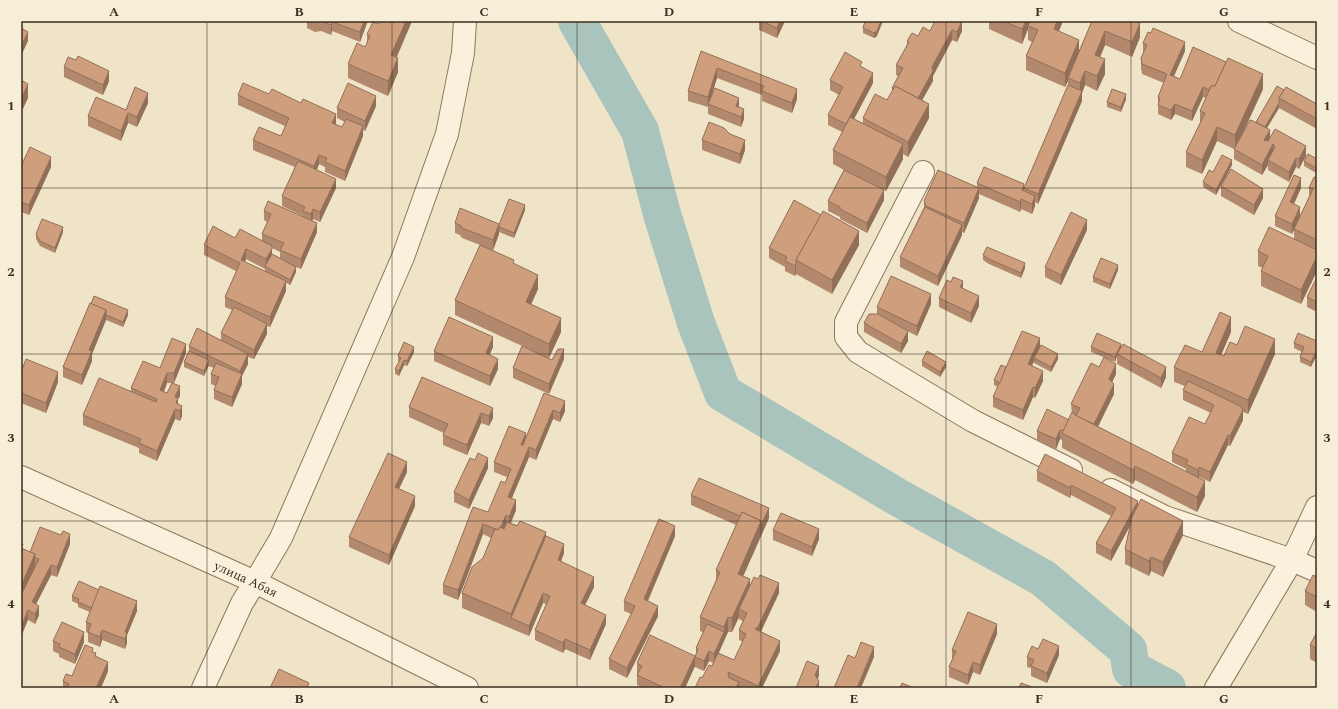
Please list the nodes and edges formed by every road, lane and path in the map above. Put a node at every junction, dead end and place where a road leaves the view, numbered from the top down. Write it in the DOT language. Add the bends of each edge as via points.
graph roads {
  1 [pos="465,21"];
  2 [pos="1239,21"];
  3 [pos="1317,58"];
  4 [pos="923,172"];
  5 [pos="21,477"];
  6 [pos="1317,507"];
  7 [pos="1292,560"];
  8 [pos="1317,571"];
  9 [pos="255,582"];
  10 [pos="203,688"];
  11 [pos="466,688"];
  12 [pos="1216,688"];
  1 -- 9 [label="street" via="463,53 447,134 403,257 281,538"];
  2 -- 3 [label="street"];
  4 -- 7 [label="street" via="846,322 846,337 858,352 973,421 1165,517"];
  5 -- 9 [label="street, улица Абая"];
  6 -- 7 [label="street"];
  7 -- 8 [label="street"];
  7 -- 12 [label="street"];
  9 -- 10 [label="street" via="242,603"];
  9 -- 11 [label="street, улица Абая"];
}
